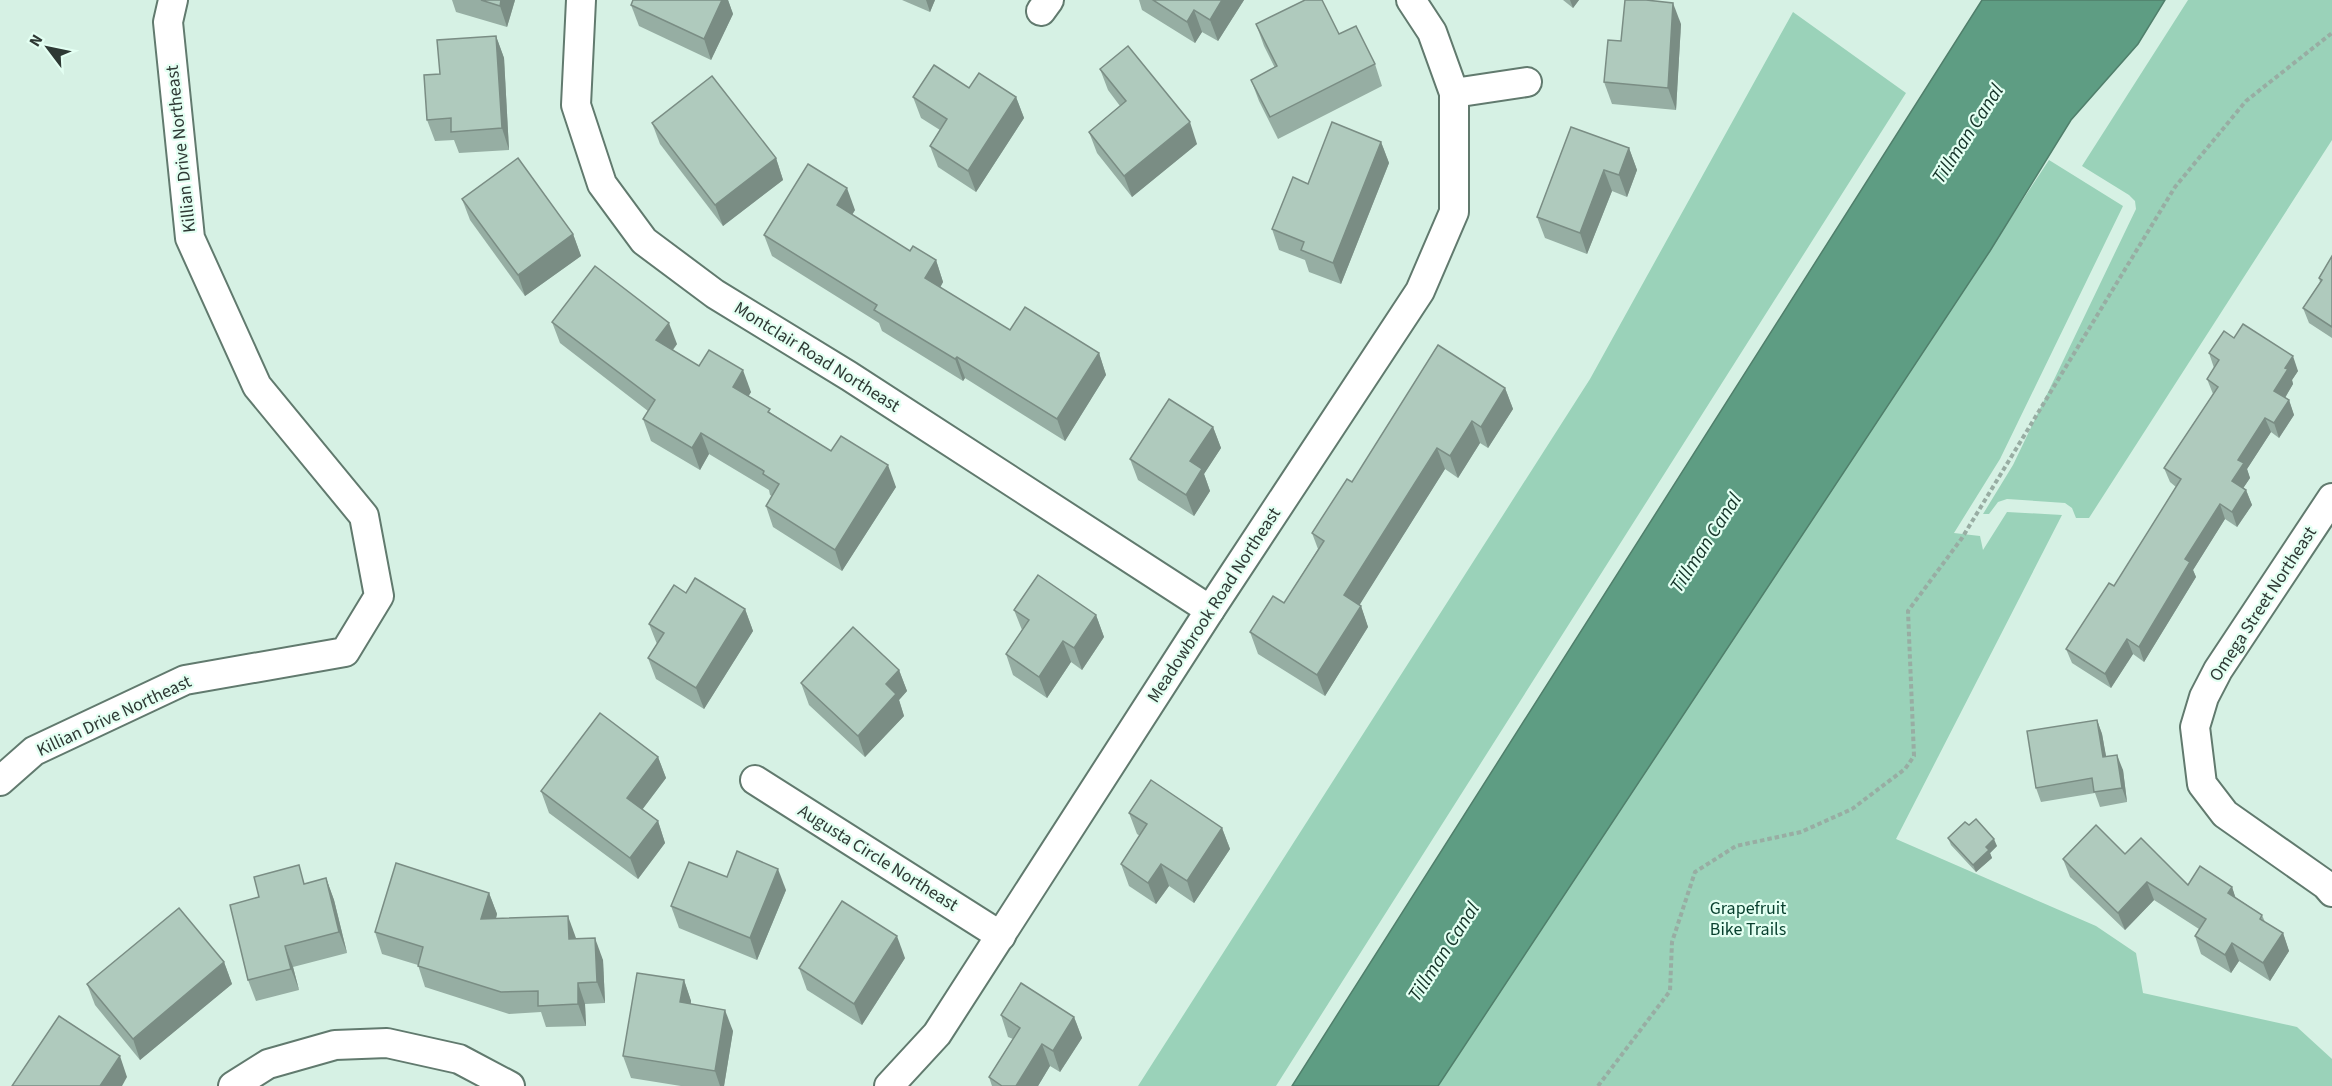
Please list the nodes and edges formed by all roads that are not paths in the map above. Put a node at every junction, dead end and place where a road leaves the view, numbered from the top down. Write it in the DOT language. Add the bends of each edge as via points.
graph roads {
  1 [pos="173,0"];
  2 [pos="581,0"];
  3 [pos="1412,0"];
  4 [pos="1527,82"];
  5 [pos="1454,93"];
  6 [pos="2332,498"];
  7 [pos="1210,610"];
  8 [pos="0,780"];
  9 [pos="755,780"];
  10 [pos="2332,892"];
  11 [pos="1000,936"];
  12 [pos="233,1086"];
  13 [pos="510,1086"];
  14 [pos="889,1086"];
  1 -- 8 [label="street, Killian Drive Northeast" via="168,22 190,238 257,386 364,516 379,596 345,652 185,680 34,752"];
  2 -- 7 [label="street, Montclair Road Northeast" via="576,105 602,184 644,241 715,294"];
  3 -- 5 [label="street, Meadowbrook Road Northeast" via="1432,32"];
  4 -- 5 [label="street"];
  5 -- 7 [label="street, Meadowbrook Road Northeast" via="1454,212 1420,291"];
  6 -- 10 [label="street, Omega Street Northeast" via="2218,670 2204,697 2195,728 2202,784 2225,814"];
  7 -- 11 [label="street, Meadowbrook Road Northeast"];
  9 -- 11 [label="street, Augusta Circle Northeast"];
  11 -- 14 [label="street, Meadowbrook Road Northeast" via="937,1034"];
  12 -- 13 [label="street" via="268,1064 335,1045 387,1043 459,1059"];
}
